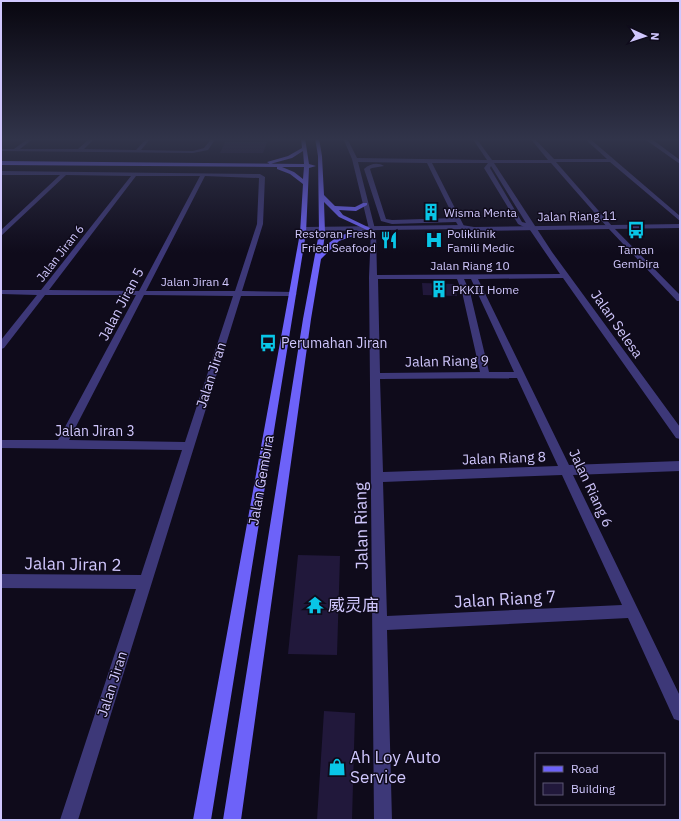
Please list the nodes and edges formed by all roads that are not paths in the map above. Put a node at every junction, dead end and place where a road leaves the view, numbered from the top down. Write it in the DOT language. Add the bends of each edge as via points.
graph roads {
  1 [pos="62,176"];
  2 [pos="133,176"];
  3 [pos="203,176"];
  4 [pos="259,176"];
  5 [pos="294,176"];
  6 [pos="306,176"];
  7 [pos="321,176"];
  8 [pos="359,176"];
  9 [pos="369,176"];
  10 [pos="437,176"];
  11 [pos="493,176"];
  12 [pos="566,176"];
  13 [pos="631,176"];
  14 [pos="306,184"];
  15 [pos="322,196"];
  16 [pos="365,204"];
  17 [pos="333,208"];
  18 [pos="680,219"];
  19 [pos="458,220"];
  20 [pos="680,226"];
  21 [pos="462,227"];
  22 [pos="610,227"];
  23 [pos="532,228"];
  24 [pos="474,229"];
  25 [pos="303,230"];
  26 [pos="369,230"];
  27 [pos="322,231"];
  28 [pos="1,234"];
  29 [pos="318,259"];
  30 [pos="566,276"];
  31 [pos="373,277"];
  32 [pos="460,277"];
  33 [pos="474,277"];
  34 [pos="1,292"];
  35 [pos="43,292"];
  36 [pos="141,293"];
  37 [pos="238,294"];
  38 [pos="293,294"];
  39 [pos="680,300"];
  40 [pos="1,346"];
  41 [pos="484,375"];
  42 [pos="520,375"];
  43 [pos="375,376"];
  44 [pos="680,435"];
  45 [pos="1,444"];
  46 [pos="61,445"];
  47 [pos="189,446"];
  48 [pos="680,466"];
  49 [pos="566,471"];
  50 [pos="377,477"];
  51 [pos="1,581"];
  52 [pos="145,582"];
  53 [pos="632,611"];
  54 [pos="379,623"];
  55 [pos="680,713"];
  56 [pos="69,820"];
  57 [pos="202,820"];
  58 [pos="232,820"];
  59 [pos="383,820"];
  1 -- 28 [label="street"];
  2 -- 35 [label="street, Jalan Jiran 6"];
  3 -- 36 [label="street, Jalan Jiran 5"];
  4 -- 37 [label="street, Jalan Jiran" via="262,177 260,224"];
  5 -- 14 [label="main road"];
  6 -- 14 [label="main road, Jalan Gembira"];
  7 -- 15 [label="main road, Jalan Gembira"];
  8 -- 16 [label="street, Jalan Riang"];
  9 -- 19 [label="street" via="385,221"];
  10 -- 19 [label="street"];
  11 -- 23 [label="street, Jalan Selesa" via="520,222"];
  12 -- 22 [label="street"];
  13 -- 18 [label="street"];
  14 -- 25 [label="main road, Jalan Gembira"];
  15 -- 17 [label="main road"];
  15 -- 27 [label="main road, Jalan Gembira"];
  16 -- 17 [label="main road" via="356,209"];
  16 -- 26 [label="street, Jalan Riang"];
  17 -- 26 [label="main road" via="350,221"];
  19 -- 21 [label="street"];
  20 -- 22 [label="street, Jalan Riang 11"];
  21 -- 24 [label="street, Jalan Riang 11"];
  21 -- 26 [label="street, Jalan Riang 11"];
  22 -- 23 [label="street, Jalan Riang 11"];
  22 -- 39 [label="street"];
  23 -- 24 [label="street, Jalan Riang 11"];
  23 -- 30 [label="street, Jalan Selesa"];
  24 -- 26 [label="street, Jalan Riang 11"];
  25 -- 27 [label="street, Jalan Riang 11"];
  25 -- 38 [label="main road, Jalan Gembira"];
  26 -- 27 [label="street, Jalan Riang 11"];
  26 -- 29 [label="main road" via="337,239"];
  26 -- 31 [label="street, Jalan Riang"];
  27 -- 29 [label="main road, Jalan Gembira"];
  29 -- 58 [label="main road, Jalan Gembira"];
  30 -- 33 [label="street, Jalan Riang 10"];
  30 -- 44 [label="street, Jalan Selesa"];
  31 -- 32 [label="street, Jalan Riang 10"];
  31 -- 43 [label="street, Jalan Riang"];
  32 -- 33 [label="street, Jalan Riang 10"];
  32 -- 41 [label="street" via="466,292"];
  33 -- 42 [label="street, Jalan Riang 6"];
  34 -- 35 [label="street, Jalan Jiran 4"];
  35 -- 36 [label="street, Jalan Jiran 4"];
  35 -- 40 [label="street, Jalan Jiran 6"];
  36 -- 37 [label="street, Jalan Jiran 4"];
  36 -- 46 [label="street, Jalan Jiran 5"];
  37 -- 38 [label="street, Jalan Jiran 4"];
  37 -- 47 [label="street, Jalan Jiran"];
  38 -- 57 [label="main road, Jalan Gembira"];
  41 -- 42 [label="street, Jalan Riang 9"];
  41 -- 43 [label="street, Jalan Riang 9"];
  42 -- 49 [label="street, Jalan Riang 6"];
  43 -- 50 [label="street, Jalan Riang"];
  45 -- 46 [label="street, Jalan Jiran 3"];
  46 -- 47 [label="street, Jalan Jiran 3"];
  47 -- 52 [label="street, Jalan Jiran"];
  48 -- 49 [label="street, Jalan Riang 8"];
  49 -- 50 [label="street, Jalan Riang 8"];
  49 -- 53 [label="street, Jalan Riang 6"];
  50 -- 54 [label="street, Jalan Riang"];
  51 -- 52 [label="street, Jalan Jiran 2"];
  52 -- 56 [label="street, Jalan Jiran"];
  53 -- 54 [label="street, Jalan Riang 7"];
  53 -- 55 [label="street, Jalan Riang 6"];
  54 -- 59 [label="street, Jalan Riang"];
}
